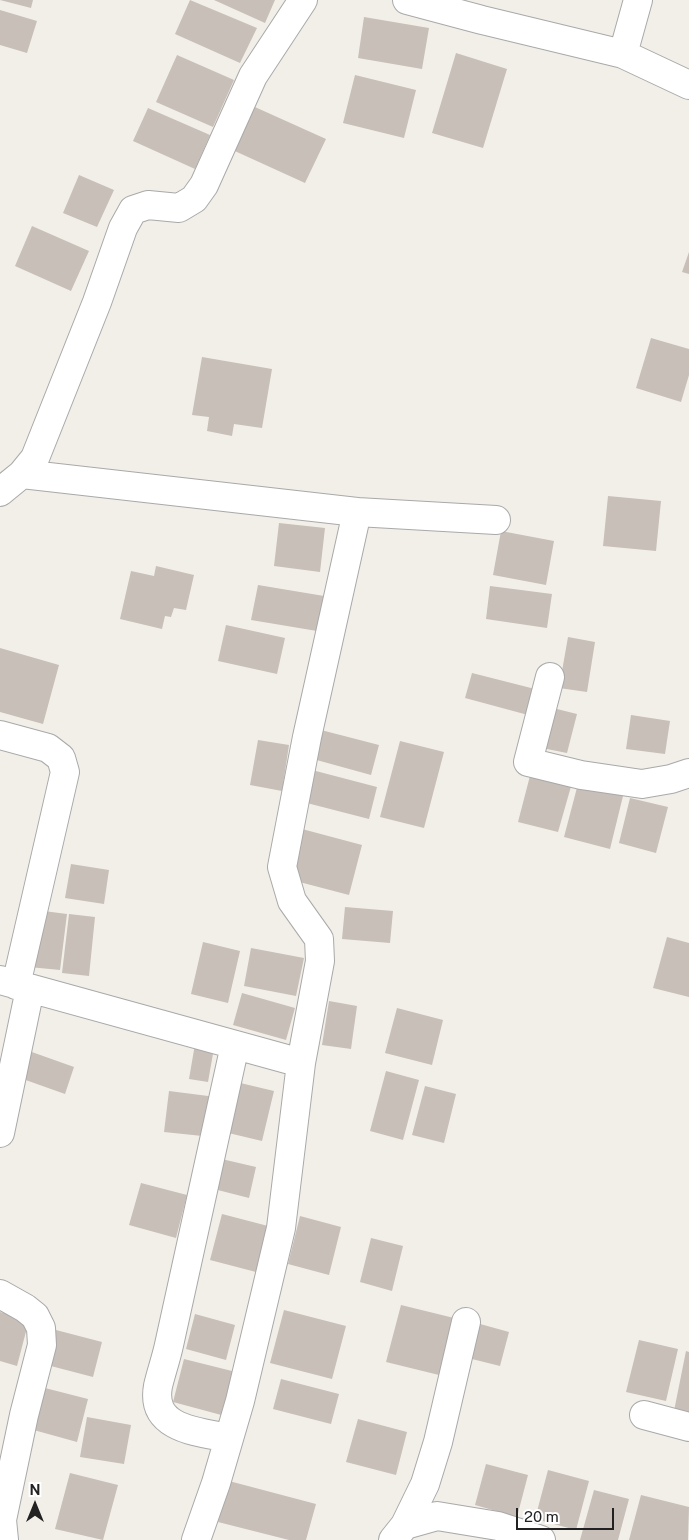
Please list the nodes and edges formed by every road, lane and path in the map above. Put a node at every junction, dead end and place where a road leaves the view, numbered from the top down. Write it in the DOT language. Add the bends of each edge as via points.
graph roads {
  1 [pos="303,0"];
  2 [pos="407,0"];
  3 [pos="638,0"];
  4 [pos="623,54"];
  5 [pos="689,85"];
  6 [pos="22,474"];
  7 [pos="0,492"];
  8 [pos="357,512"];
  9 [pos="496,520"];
  10 [pos="550,677"];
  11 [pos="0,735"];
  12 [pos="689,772"];
  13 [pos="15,984"];
  14 [pos="235,1045"];
  15 [pos="301,1063"];
  16 [pos="1,1118"];
  17 [pos="0,1294"];
  18 [pos="466,1322"];
  19 [pos="644,1415"];
  20 [pos="689,1427"];
  21 [pos="229,1438"];
  22 [pos="399,1532"];
  23 [pos="4,1540"];
  24 [pos="196,1540"];
  25 [pos="541,1540"];
  1 -- 6 [label="street" via="254,76 204,185 194,199 179,208 148,205 133,210 123,228 98,302 35,458"];
  2 -- 4 [label="street"];
  3 -- 4 [label="street"];
  4 -- 5 [label="street"];
  6 -- 7 [label="street"];
  6 -- 8 [label="street"];
  8 -- 9 [label="street"];
  8 -- 15 [label="street" via="282,867 292,901 319,939 320,961"];
  10 -- 12 [label="street" via="528,762 580,775 642,784"];
  11 -- 13 [label="street" via="48,748 61,758 65,772"];
  13 -- 14 [label="street"];
  13 -- 16 [label="street"];
  14 -- 15 [label="street"];
  14 -- 21 [label="street" via="158,1388 158,1404 176,1426"];
  15 -- 21 [label="street" via="281,1228"];
  17 -- 23 [label="street" via="35,1316 41,1328 42,1345 2,1520"];
  18 -- 22 [label="street" via="425,1484"];
  19 -- 20 [label="street"];
  21 -- 24 [label="street"];
  22 -- 25 [label="street" via="437,1516 498,1526"];
}
